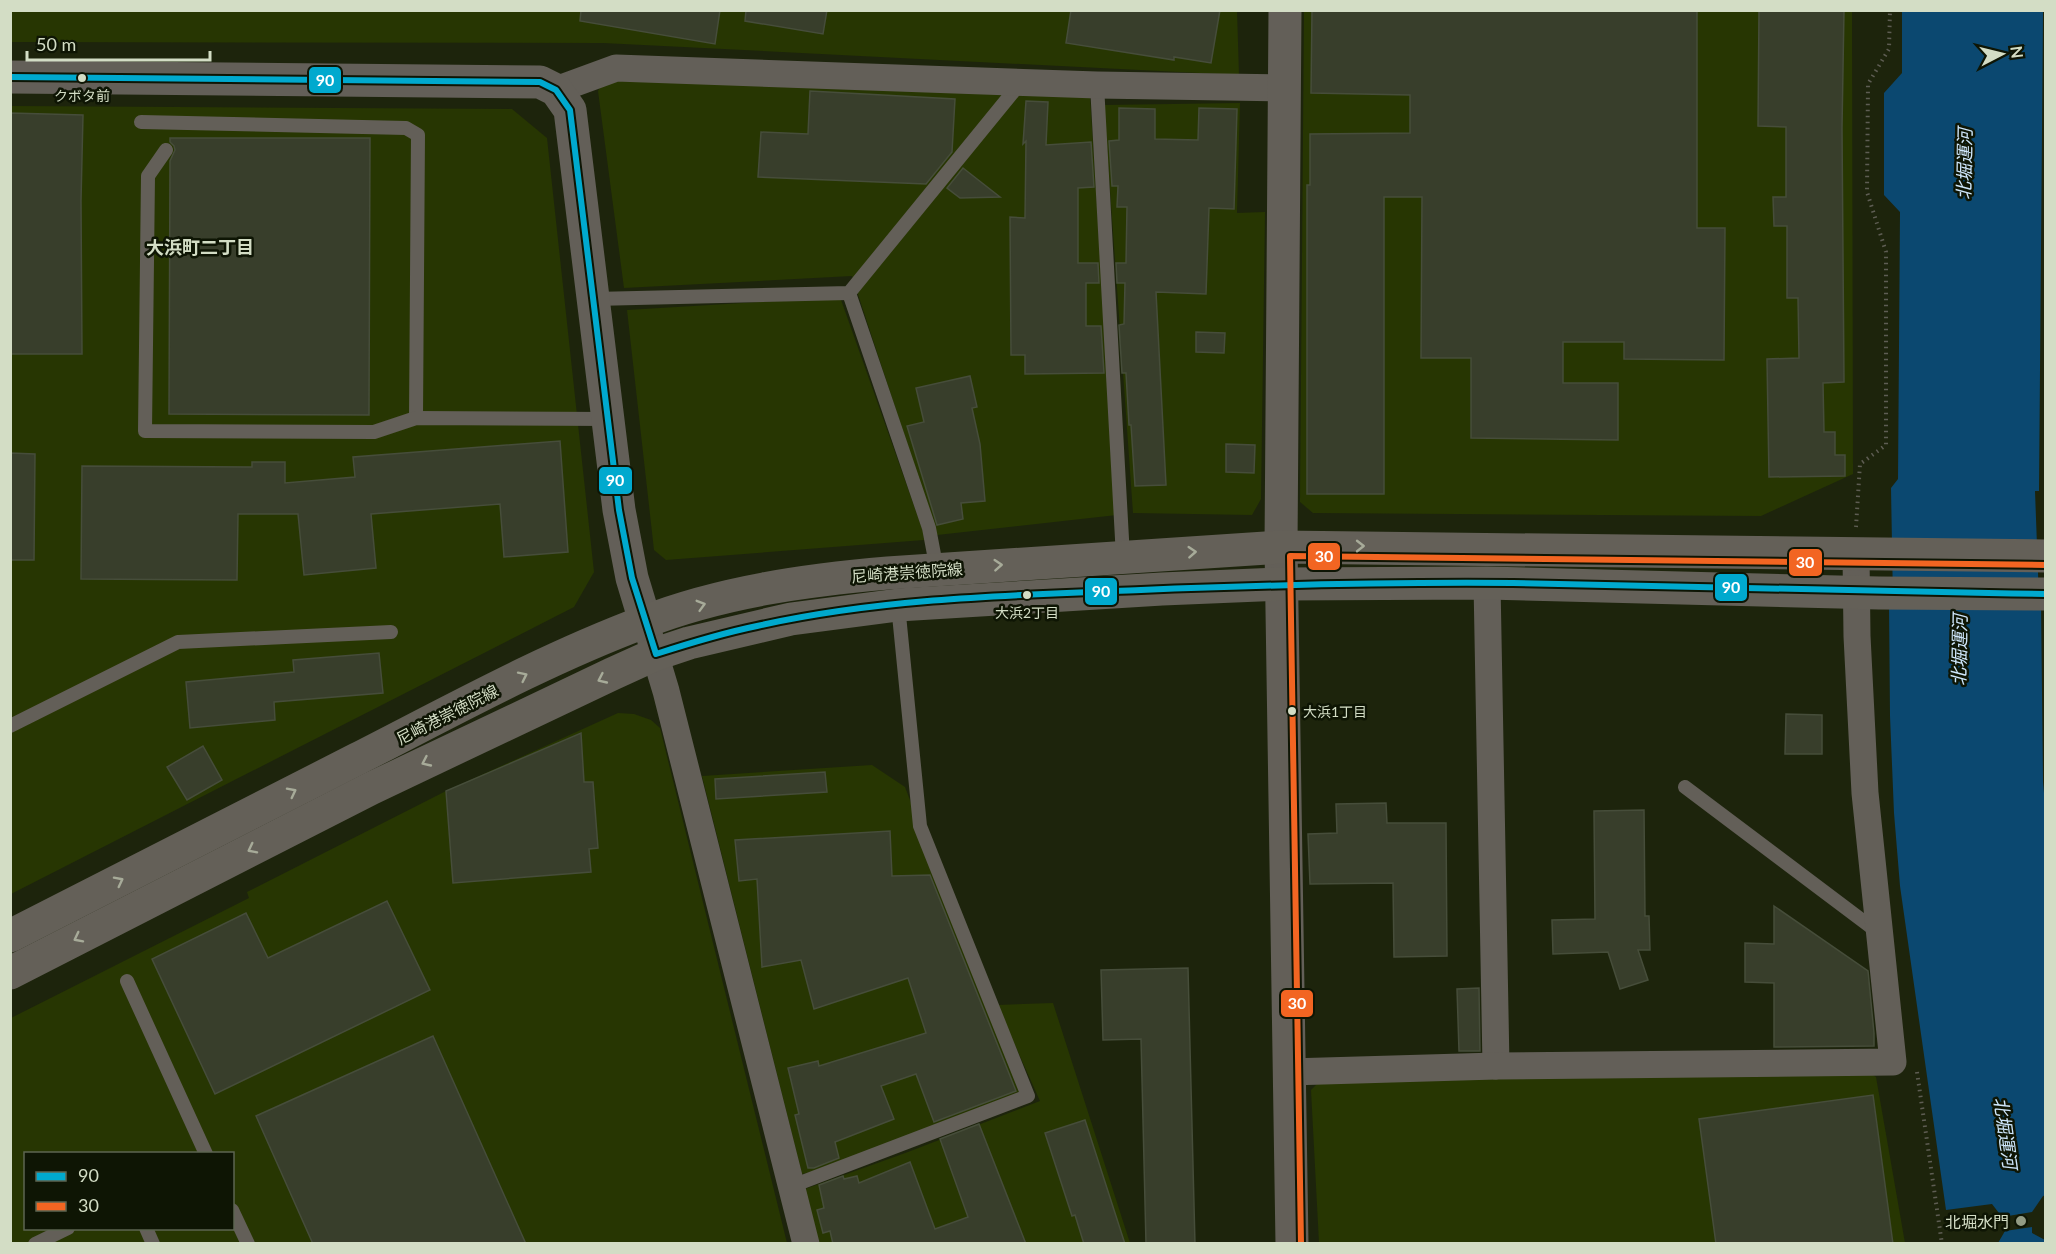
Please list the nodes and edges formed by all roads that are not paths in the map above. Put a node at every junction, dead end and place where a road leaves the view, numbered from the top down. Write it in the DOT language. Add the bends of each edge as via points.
graph roads {
  1 [pos="1285,10"];
  2 [pos="10,77"];
  3 [pos="1022,81"];
  4 [pos="1097,85"];
  5 [pos="1285,88"];
  6 [pos="556,90"];
  7 [pos="141,122"];
  8 [pos="166,150"];
  9 [pos="849,293"];
  10 [pos="594,299"];
  11 [pos="416,418"];
  12 [pos="608,419"];
  13 [pos="1281,547"];
  14 [pos="1869,555"];
  15 [pos="1123,556"];
  16 [pos="2046,556"];
  17 [pos="937,570"];
  18 [pos="1487,583"];
  19 [pos="1281,584"];
  20 [pos="1868,593"];
  21 [pos="2046,594"];
  22 [pos="898,605"];
  23 [pos="645,621"];
  24 [pos="391,632"];
  25 [pos="656,654"];
  26 [pos="10,726"];
  27 [pos="1685,787"];
  28 [pos="1879,933"];
  29 [pos="10,936"];
  30 [pos="10,973"];
  31 [pos="127,981"];
  32 [pos="1496,1066"];
  33 [pos="1289,1072"];
  34 [pos="205,1152"];
  35 [pos="792,1186"];
  36 [pos="234,1214"];
  37 [pos="64,1230"];
  38 [pos="147,1230"];
  39 [pos="35,1244"];
  40 [pos="153,1244"];
  41 [pos="248,1244"];
  42 [pos="806,1244"];
  43 [pos="1292,1244"];
  1 -- 5 [label="street"];
  2 -- 6 [label="street" via="540,82"];
  3 -- 4 [label="street"];
  3 -- 6 [label="street" via="616,68"];
  3 -- 9 [label="lane"];
  4 -- 5 [label="street"];
  4 -- 15 [label="lane"];
  5 -- 13 [label="street"];
  6 -- 10 [label="street" via="570,110"];
  7 -- 11 [label="lane" via="406,128 418,135"];
  8 -- 11 [label="lane" via="148,176 145,431 374,432"];
  9 -- 10 [label="lane"];
  9 -- 17 [label="lane" via="928,528"];
  10 -- 12 [label="street"];
  11 -- 12 [label="lane"];
  12 -- 23 [label="street" via="619,510"];
  13 -- 14 [label="main road, 尼崎港崇徳院線, one-way"];
  15 -- 13 [label="main road, 尼崎港崇徳院線, one-way"];
  13 -- 19 [label="street"];
  14 -- 16 [label="main road, 尼崎港崇徳院線"];
  14 -- 20 [label="street"];
  17 -- 15 [label="main road, 尼崎港崇徳院線, one-way"];
  23 -- 17 [label="main road, 尼崎港崇徳院線, one-way" via="767,588 837,577"];
  18 -- 19 [label="main road, 尼崎港崇徳院線"];
  18 -- 20 [label="main road, 尼崎港崇徳院線"];
  18 -- 32 [label="street"];
  19 -- 22 [label="main road, 尼崎港崇徳院線"];
  19 -- 33 [label="street"];
  20 -- 21 [label="main road, 尼崎港崇徳院線"];
  20 -- 28 [label="street" via="1865,794"];
  22 -- 25 [label="main road, 尼崎港崇徳院線" via="791,619"];
  22 -- 35 [label="lane" via="920,826 1029,1096"];
  23 -- 25 [label="street"];
  29 -- 23 [label="main road, 尼崎港崇徳院線, one-way" via="463,705"];
  24 -- 26 [label="lane" via="178,642"];
  25 -- 30 [label="main road, 尼崎港崇徳院線, one-way" via="372,788"];
  25 -- 35 [label="street"];
  27 -- 28 [label="lane"];
  28 -- 32 [label="street" via="1893,1062"];
  31 -- 34 [label="lane"];
  32 -- 33 [label="street"];
  33 -- 43 [label="street"];
  35 -- 42 [label="street"];
  36 -- 41 [label="lane"];
  37 -- 39 [label="lane"];
  38 -- 40 [label="lane"];
}
